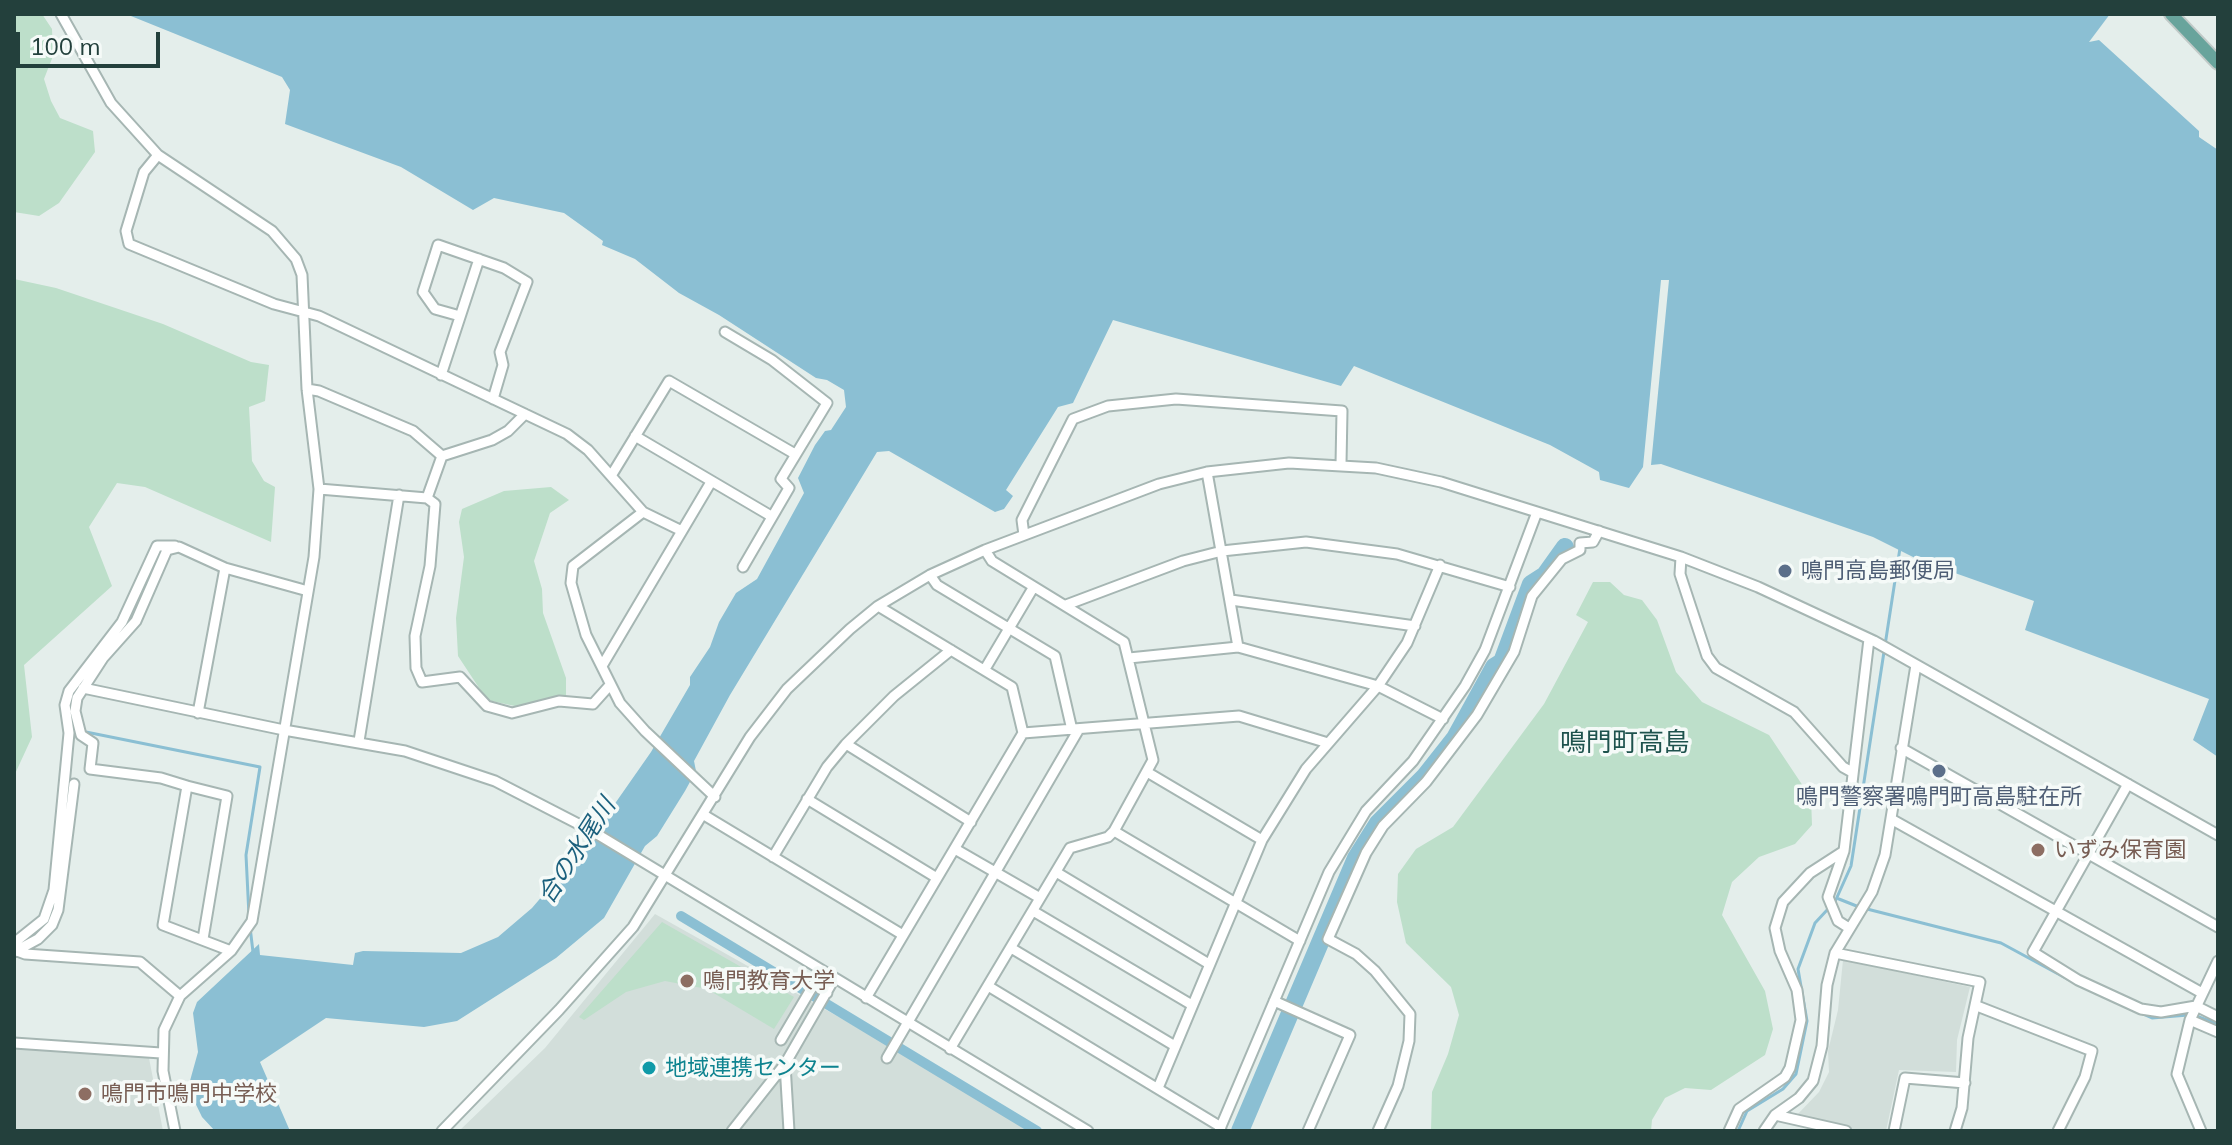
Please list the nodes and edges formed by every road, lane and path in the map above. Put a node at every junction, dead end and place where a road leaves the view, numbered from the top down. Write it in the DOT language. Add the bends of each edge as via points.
graph roads {
  1 [pos="61,14"];
  2 [pos="2171,14"];
  3 [pos="2218,63"];
  4 [pos="158,155"];
  5 [pos="479,259"];
  6 [pos="303,311"];
  7 [pos="460,316"];
  8 [pos="725,332"];
  9 [pos="441,375"];
  10 [pos="307,389"];
  11 [pos="493,399"];
  12 [pos="525,414"];
  13 [pos="635,436"];
  14 [pos="795,454"];
  15 [pos="442,456"];
  16 [pos="1341,464"];
  17 [pos="1207,472"];
  18 [pos="611,476"];
  19 [pos="711,482"];
  20 [pos="319,489"];
  21 [pos="399,495"];
  22 [pos="427,498"];
  23 [pos="643,512"];
  24 [pos="1537,512"];
  25 [pos="771,516"];
  26 [pos="1598,530"];
  27 [pos="682,531"];
  28 [pos="1024,535"];
  29 [pos="179,547"];
  30 [pos="985,550"];
  31 [pos="1222,551"];
  32 [pos="1681,557"];
  33 [pos="1440,565"];
  34 [pos="743,567"];
  35 [pos="225,568"];
  36 [pos="930,575"];
  37 [pos="1510,587"];
  38 [pos="1033,588"];
  39 [pos="308,591"];
  40 [pos="1231,600"];
  41 [pos="1066,605"];
  42 [pos="878,606"];
  43 [pos="1415,626"];
  44 [pos="1008,628"];
  45 [pos="1872,640"];
  46 [pos="1238,647"];
  47 [pos="951,650"];
  48 [pos="1129,658"];
  49 [pos="1916,665"];
  50 [pos="602,666"];
  51 [pos="985,669"];
  52 [pos="610,685"];
  53 [pos="1378,686"];
  54 [pos="83,688"];
  55 [pos="198,713"];
  56 [pos="1443,719"];
  57 [pos="1145,723"];
  58 [pos="1076,729"];
  59 [pos="284,730"];
  60 [pos="1023,733"];
  61 [pos="359,741"];
  62 [pos="1328,743"];
  63 [pos="846,744"];
  64 [pos="1901,748"];
  65 [pos="1147,772"];
  66 [pos="1852,772"];
  67 [pos="74,784"];
  68 [pos="2128,784"];
  69 [pos="187,786"];
  70 [pos="715,797"];
  71 [pos="807,799"];
  72 [pos="704,815"];
  73 [pos="1891,819"];
  74 [pos="971,822"];
  75 [pos="1114,831"];
  76 [pos="2218,835"];
  77 [pos="1262,840"];
  78 [pos="955,849"];
  79 [pos="1844,851"];
  80 [pos="2090,852"];
  81 [pos="773,857"];
  82 [pos="1056,872"];
  83 [pos="997,873"];
  84 [pos="666,878"];
  85 [pos="937,878"];
  86 [pos="1040,898"];
  87 [pos="1235,904"];
  88 [pos="2057,909"];
  89 [pos="1033,911"];
  90 [pos="2218,927"];
  91 [pos="1849,928"];
  92 [pos="903,935"];
  93 [pos="203,939"];
  94 [pos="1300,941"];
  95 [pos="15,948"];
  96 [pos="1011,948"];
  97 [pos="231,951"];
  98 [pos="1835,953"];
  99 [pos="2218,961"];
  100 [pos="1209,964"];
  101 [pos="834,979"];
  102 [pos="988,986"];
  103 [pos="2202,993"];
  104 [pos="826,994"];
  105 [pos="180,996"];
  106 [pos="866,998"];
  107 [pos="1274,1001"];
  108 [pos="1192,1005"];
  109 [pos="1977,1006"];
  110 [pos="2196,1006"];
  111 [pos="2218,1017"];
  112 [pos="2190,1020"];
  113 [pos="908,1024"];
  114 [pos="2218,1032"];
  115 [pos="781,1040"];
  116 [pos="14,1043"];
  117 [pos="1175,1046"];
  118 [pos="950,1049"];
  119 [pos="161,1053"];
  120 [pos="888,1056"];
  121 [pos="785,1064"];
  122 [pos="1965,1083"];
  123 [pos="1158,1088"];
  124 [pos="1775,1115"];
  125 [pos="1220,1129"];
  126 [pos="175,1131"];
  127 [pos="442,1131"];
  128 [pos="732,1131"];
  129 [pos="789,1131"];
  130 [pos="1088,1131"];
  131 [pos="1308,1131"];
  132 [pos="1378,1131"];
  133 [pos="1729,1131"];
  134 [pos="1764,1131"];
  135 [pos="1846,1131"];
  136 [pos="1894,1131"];
  137 [pos="1955,1131"];
  138 [pos="2058,1131"];
  139 [pos="2201,1131"];
  1 -- 4 [label="street" via="111,103"];
  2 -- 3 [label="main road"];
  4 -- 6 [label="street" via="285,243 302,275"];
  4 -- 6 [label="street" via="144,172 126,231 129,244"];
  5 -- 7 [label="street"];
  5 -- 7 [label="street" via="438,245 423,292 435,309"];
  5 -- 11 [label="street" via="527,282 500,352 503,365"];
  6 -- 9 [label="street"];
  6 -- 10 [label="street"];
  7 -- 9 [label="street"];
  8 -- 14 [label="street" via="826,400"];
  9 -- 11 [label="street"];
  10 -- 15 [label="street" via="413,431"];
  10 -- 20 [label="street"];
  11 -- 12 [label="street"];
  12 -- 15 [label="street" via="492,440"];
  12 -- 18 [label="street" via="567,434"];
  13 -- 14 [label="street" via="669,381"];
  13 -- 18 [label="street"];
  13 -- 19 [label="street"];
  14 -- 25 [label="street" via="781,479 789,488"];
  15 -- 22 [label="street"];
  16 -- 17 [label="street" via="1289,463"];
  16 -- 24 [label="street" via="1407,473"];
  16 -- 28 [label="street" via="1342,411 1176,399 1108,406 1073,419 1022,520"];
  17 -- 28 [label="street" via="1159,484"];
  17 -- 31 [label="street"];
  18 -- 23 [label="street"];
  19 -- 25 [label="street"];
  19 -- 27 [label="street"];
  20 -- 21 [label="street"];
  20 -- 39 [label="street"];
  21 -- 22 [label="street"];
  21 -- 61 [label="street"];
  22 -- 52 [label="street" via="435,504 430,566 415,636 422,682 460,677 487,706 512,713 559,701 593,704"];
  23 -- 27 [label="street"];
  23 -- 50 [label="street" via="570,572 586,635"];
  24 -- 26 [label="street"];
  24 -- 37 [label="street"];
  25 -- 34 [label="street"];
  26 -- 32 [label="street"];
  26 -- 132 [label="street" via="1593,542 1580,543 1580,550 1562,559 1532,596 1514,652 1477,715 1426,782 1383,826 1328,939 1375,971 1412,1024 1398,1086"];
  27 -- 50 [label="street"];
  28 -- 30 [label="street"];
  29 -- 35 [label="street"];
  29 -- 54 [label="street" via="167,550 136,621"];
  29 -- 95 [label="street" via="157,546 128,613 69,691 54,890 44,919"];
  30 -- 36 [label="street"];
  30 -- 38 [label="street" via="992,561"];
  31 -- 33 [label="street" via="1269,544 1335,544"];
  31 -- 40 [label="street"];
  31 -- 41 [label="street" via="1146,573"];
  32 -- 45 [label="street"];
  32 -- 66 [label="street" via="1680,574 1707,656 1716,668 1794,712"];
  33 -- 37 [label="street"];
  33 -- 43 [label="street"];
  35 -- 39 [label="street"];
  35 -- 55 [label="street"];
  36 -- 42 [label="street"];
  36 -- 44 [label="street" via="937,585"];
  37 -- 56 [label="street" via="1485,650"];
  38 -- 41 [label="street"];
  38 -- 44 [label="street"];
  39 -- 59 [label="street"];
  40 -- 43 [label="street"];
  40 -- 46 [label="street"];
  41 -- 48 [label="street" via="1124,642"];
  42 -- 47 [label="street"];
  42 -- 70 [label="street" via="787,689 750,737"];
  43 -- 53 [label="street"];
  44 -- 51 [label="street"];
  44 -- 58 [label="street" via="1055,656"];
  45 -- 49 [label="street"];
  45 -- 66 [label="street"];
  46 -- 48 [label="street"];
  46 -- 53 [label="street"];
  47 -- 51 [label="street"];
  47 -- 63 [label="street"];
  48 -- 57 [label="street"];
  49 -- 64 [label="street"];
  49 -- 68 [label="street"];
  50 -- 52 [label="street"];
  51 -- 60 [label="street" via="1012,687"];
  52 -- 70 [label="street" via="654,739"];
  53 -- 56 [label="street"];
  53 -- 62 [label="street"];
  54 -- 55 [label="street"];
  54 -- 69 [label="street" via="75,711 81,735 93,743 90,769"];
  55 -- 59 [label="street"];
  56 -- 94 [label="street" via="1346,839"];
  57 -- 58 [label="street"];
  57 -- 62 [label="street" via="1239,716"];
  57 -- 65 [label="street" via="1153,760"];
  58 -- 60 [label="street"];
  58 -- 83 [label="street"];
  59 -- 61 [label="street"];
  59 -- 97 [label="street" via="257,901 252,921"];
  60 -- 74 [label="street"];
  61 -- 84 [label="street" via="483,777 592,831"];
  62 -- 77 [label="street"];
  63 -- 71 [label="street"];
  63 -- 74 [label="street"];
  64 -- 73 [label="street"];
  64 -- 80 [label="street"];
  65 -- 75 [label="street"];
  65 -- 77 [label="street"];
  66 -- 79 [label="street"];
  67 -- 95 [label="street" via="58,910 38,939"];
  68 -- 76 [label="street"];
  68 -- 80 [label="street"];
  69 -- 93 [label="street" via="163,925"];
  69 -- 93 [label="street" via="227,796"];
  70 -- 72 [label="street"];
  71 -- 81 [label="street"];
  71 -- 85 [label="street"];
  72 -- 81 [label="street"];
  72 -- 84 [label="street"];
  73 -- 88 [label="street"];
  73 -- 91 [label="street" via="1882,865"];
  74 -- 78 [label="street"];
  75 -- 82 [label="street" via="1070,848"];
  75 -- 87 [label="street"];
  77 -- 87 [label="street"];
  78 -- 83 [label="street"];
  78 -- 85 [label="street"];
  79 -- 91 [label="street" via="1828,901 1838,921"];
  79 -- 133 [label="street" via="1810,873 1783,902 1775,928 1797,990 1801,1020 1790,1068 1739,1109"];
  80 -- 88 [label="street"];
  80 -- 90 [label="street"];
  81 -- 92 [label="street"];
  82 -- 86 [label="street"];
  82 -- 100 [label="street"];
  83 -- 86 [label="street"];
  83 -- 113 [label="street"];
  84 -- 101 [label="street"];
  84 -- 127 [label="street" via="595,972"];
  85 -- 92 [label="street"];
  86 -- 89 [label="street"];
  87 -- 94 [label="street"];
  87 -- 100 [label="street"];
  88 -- 103 [label="street"];
  88 -- 110 [label="street" via="2033,952 2141,1009"];
  89 -- 96 [label="street"];
  89 -- 108 [label="street"];
  91 -- 98 [label="street"];
  92 -- 106 [label="street"];
  93 -- 97 [label="street"];
  94 -- 107 [label="street"];
  95 -- 105 [label="street" via="140,962"];
  96 -- 102 [label="street"];
  96 -- 117 [label="street"];
  97 -- 105 [label="street"];
  98 -- 109 [label="street" via="1980,982"];
  98 -- 124 [label="street" via="1813,1081"];
  99 -- 103 [label="street"];
  100 -- 108 [label="street"];
  101 -- 104 [label="street"];
  101 -- 106 [label="street"];
  102 -- 118 [label="street"];
  102 -- 123 [label="street"];
  103 -- 110 [label="street"];
  104 -- 115 [label="street" via="814,984"];
  104 -- 121 [label="street"];
  105 -- 119 [label="street" via="170,1012"];
  106 -- 113 [label="street"];
  107 -- 125 [label="street"];
  107 -- 131 [label="street" via="1350,1035"];
  108 -- 117 [label="street"];
  109 -- 122 [label="street"];
  109 -- 138 [label="street" via="2092,1051"];
  110 -- 111 [label="street"];
  110 -- 112 [label="street"];
  112 -- 114 [label="street"];
  112 -- 139 [label="street" via="2177,1074"];
  113 -- 118 [label="street"];
  113 -- 120 [label="street"];
  116 -- 119 [label="street"];
  117 -- 123 [label="street"];
  118 -- 130 [label="street"];
  119 -- 126 [label="street"];
  121 -- 128 [label="street"];
  121 -- 129 [label="street"];
  122 -- 136 [label="street" via="1905,1078"];
  122 -- 137 [label="street"];
  123 -- 125 [label="street"];
  124 -- 134 [label="street"];
  124 -- 135 [label="street"];
}
